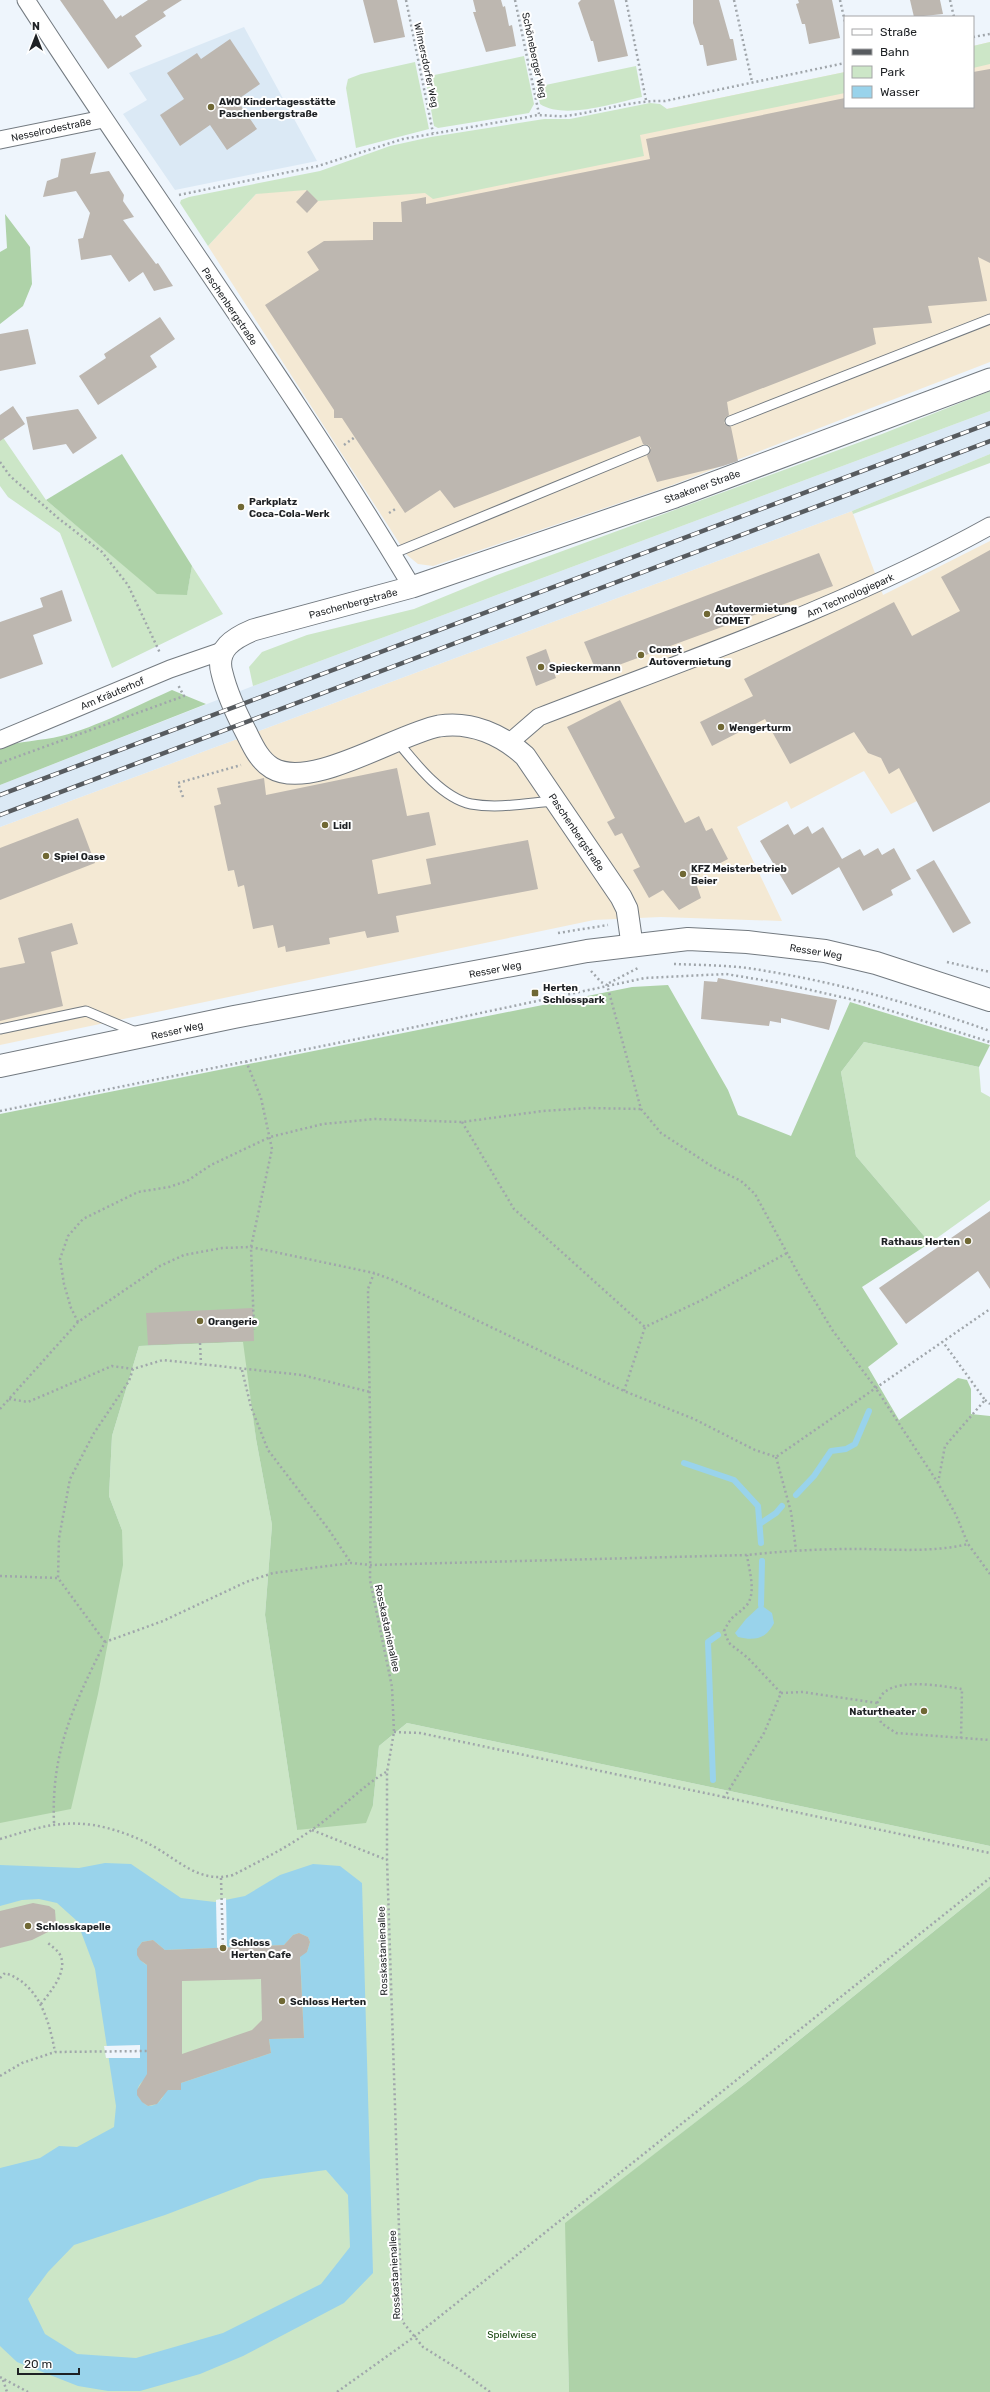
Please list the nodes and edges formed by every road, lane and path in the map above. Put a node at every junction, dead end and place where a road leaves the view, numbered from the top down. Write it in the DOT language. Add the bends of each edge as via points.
graph roads {
  1 [pos="26,0"];
  2 [pos="406,0"];
  3 [pos="515,0"];
  4 [pos="626,0"];
  5 [pos="734,0"];
  6 [pos="950,0"];
  7 [pos="841,1"];
  8 [pos="954,16"];
  9 [pos="844,17"];
  10 [pos="990,34"];
  11 [pos="974,37"];
  12 [pos="844,63"];
  13 [pos="752,82"];
  14 [pos="646,100"];
  15 [pos="539,114"];
  16 [pos="103,119"];
  17 [pos="433,133"];
  18 [pos="0,140"];
  19 [pos="158,199"];
  20 [pos="990,320"];
  21 [pos="990,379"];
  22 [pos="730,421"];
  23 [pos="355,438"];
  24 [pos="345,444"];
  25 [pos="645,450"];
  26 [pos="0,462"];
  27 [pos="990,526"];
  28 [pos="392,554"];
  29 [pos="412,588"];
  30 [pos="225,650"];
  31 [pos="170,669"];
  32 [pos="0,740"];
  33 [pos="397,741"];
  34 [pos="510,742"];
  35 [pos="259,757"];
  36 [pos="0,763"];
  37 [pos="183,797"];
  38 [pos="557,801"];
  39 [pos="632,944"];
  40 [pos="668,964"];
  41 [pos="644,966"];
  42 [pos="607,985"];
  43 [pos="990,1000"];
  44 [pos="0,1029"];
  45 [pos="990,1032"];
  46 [pos="147,1037"];
  47 [pos="990,1042"];
  48 [pos="246,1061"];
  49 [pos="0,1066"];
  50 [pos="641,1109"];
  51 [pos="0,1110"];
  52 [pos="462,1122"];
  53 [pos="270,1137"];
  54 [pos="251,1247"];
  55 [pos="787,1252"];
  56 [pos="374,1273"];
  57 [pos="990,1309"];
  58 [pos="78,1322"];
  59 [pos="645,1327"];
  60 [pos="254,1330"];
  61 [pos="943,1342"];
  62 [pos="200,1343"];
  63 [pos="201,1364"];
  64 [pos="133,1369"];
  65 [pos="242,1370"];
  66 [pos="875,1387"];
  67 [pos="624,1391"];
  68 [pos="370,1392"];
  69 [pos="10,1399"];
  70 [pos="985,1400"];
  71 [pos="990,1404"];
  72 [pos="0,1409"];
  73 [pos="776,1457"];
  74 [pos="938,1483"];
  75 [pos="968,1544"];
  76 [pos="796,1550"];
  77 [pos="748,1555"];
  78 [pos="352,1563"];
  79 [pos="371,1565"];
  80 [pos="990,1574"];
  81 [pos="0,1576"];
  82 [pos="58,1578"];
  83 [pos="105,1642"];
  84 [pos="782,1693"];
  85 [pos="877,1703"];
  86 [pos="394,1732"];
  87 [pos="961,1738"];
  88 [pos="990,1740"];
  89 [pos="387,1772"];
  90 [pos="724,1798"];
  91 [pos="54,1823"];
  92 [pos="312,1830"];
  93 [pos="0,1839"];
  94 [pos="990,1853"];
  95 [pos="387,1860"];
  96 [pos="221,1878"];
  97 [pos="990,1878"];
  98 [pos="47,1942"];
  99 [pos="223,1948"];
  100 [pos="0,1978"];
  101 [pos="41,2004"];
  102 [pos="147,2051"];
  103 [pos="56,2052"];
  104 [pos="0,2076"];
  105 [pos="414,2337"];
  106 [pos="1,2378"];
  107 [pos="7,2392"];
  108 [pos="28,2392"];
  109 [pos="337,2392"];
  110 [pos="490,2392"];
  1 -- 16 [label="street, Paschenbergstraße"];
  2 -- 17 [label="path, Wilmersdorfer Weg"];
  3 -- 15 [label="path, Schöneberger Weg"];
  4 -- 14 [label="path"];
  5 -- 13 [label="path"];
  6 -- 8 [label="path"];
  7 -- 9 [label="path"];
  10 -- 11 [label="path"];
  12 -- 13 [label="path"];
  13 -- 14 [label="path" via="665,101"];
  14 -- 15 [label="path" via="563,116"];
  15 -- 17 [label="path"];
  16 -- 18 [label="street, Nesselrodestraße"];
  16 -- 19 [label="street, Paschenbergstraße"];
  17 -- 19 [label="path" via="364,150 318,166"];
  19 -- 28 [label="street, Paschenbergstraße"];
  20 -- 22 [label="lane"];
  21 -- 29 [label="street, Staakener Straße" via="675,497"];
  23 -- 24 [label="path"];
  25 -- 28 [label="lane"];
  26 -- 31 [label="path" via="10,476 102,552 128,585 148,630"];
  27 -- 34 [label="street, Am Technologiepark" via="957,545 833,604 539,717"];
  28 -- 29 [label="street, Paschenbergstraße"];
  29 -- 30 [label="street, Paschenbergstraße" via="253,630 234,638"];
  30 -- 31 [label="street, Am Kräuterhof"];
  30 -- 35 [label="street, Paschenbergstraße" via="220,659 225,688"];
  31 -- 32 [label="street, Am Kräuterhof"];
  31 -- 36 [label="path" via="184,696"];
  33 -- 34 [label="street, Paschenbergstraße" via="440,726 461,726 485,730"];
  33 -- 35 [label="street, Paschenbergstraße" via="312,772 284,773"];
  33 -- 38 [label="lane" via="443,790 470,804 492,806"];
  34 -- 38 [label="street, Paschenbergstraße" via="525,756"];
  35 -- 37 [label="path" via="244,764 178,783"];
  38 -- 39 [label="street, Paschenbergstraße" via="621,897 626,909"];
  39 -- 43 [label="main road, Resser Weg" via="688,939 825,950 876,963"];
  39 -- 46 [label="main road, Resser Weg" via="234,1017"];
  40 -- 45 [label="path" via="746,968 809,979 950,1017"];
  41 -- 42 [label="path" via="619,976"];
  42 -- 47 [label="path" via="645,978 726,974 780,982 862,1002"];
  42 -- 48 [label="path"];
  42 -- 50 [label="path"];
  44 -- 46 [label="lane" via="86,1011"];
  46 -- 49 [label="main road, Resser Weg"];
  48 -- 51 [label="path"];
  48 -- 53 [label="path" via="261,1098"];
  50 -- 52 [label="path" via="588,1108 542,1111"];
  50 -- 55 [label="path" via="660,1133 713,1167 741,1181 755,1194"];
  52 -- 53 [label="path" via="375,1119 322,1124"];
  52 -- 59 [label="path" via="514,1209"];
  53 -- 54 [label="path" via="272,1149"];
  53 -- 58 [label="path" via="212,1165 187,1181 169,1188 138,1192 83,1219 68,1236 60,1259 64,1284"];
  54 -- 56 [label="path"];
  54 -- 58 [label="path" via="222,1248 184,1255 160,1266"];
  54 -- 60 [label="path"];
  55 -- 59 [label="path" via="702,1300"];
  55 -- 66 [label="path" via="833,1331"];
  56 -- 67 [label="path"];
  56 -- 68 [label="path, Rosskastanienallee" via="368,1289"];
  57 -- 61 [label="path"];
  58 -- 69 [label="path"];
  59 -- 67 [label="path"];
  61 -- 66 [label="path"];
  61 -- 70 [label="path"];
  62 -- 63 [label="path"];
  63 -- 64 [label="path" via="163,1360"];
  63 -- 65 [label="path"];
  64 -- 69 [label="path" via="112,1366 28,1402"];
  64 -- 82 [label="path" via="79,1458 70,1479 59,1538"];
  65 -- 68 [label="path" via="302,1375"];
  65 -- 78 [label="path" via="251,1407 268,1450"];
  66 -- 73 [label="path"];
  66 -- 74 [label="path"];
  67 -- 73 [label="path" via="694,1419 755,1450"];
  68 -- 79 [label="path, Rosskastanienallee"];
  69 -- 72 [label="path"];
  70 -- 71 [label="path"];
  70 -- 74 [label="path" via="945,1446"];
  73 -- 76 [label="path" via="791,1512"];
  74 -- 75 [label="path" via="956,1515"];
  75 -- 76 [label="path" via="953,1548 913,1550"];
  75 -- 80 [label="path"];
  76 -- 77 [label="path"];
  77 -- 79 [label="path"];
  77 -- 84 [label="path" via="752,1595 746,1606 731,1616 724,1631 729,1642"];
  78 -- 79 [label="path"];
  78 -- 83 [label="path" via="266,1576 246,1582 163,1621"];
  79 -- 86 [label="path, Rosskastanienallee" via="373,1603 392,1687"];
  81 -- 82 [label="path"];
  82 -- 83 [label="path"];
  83 -- 91 [label="path" via="75,1703 62,1741 54,1790"];
  84 -- 85 [label="path" via="803,1692"];
  84 -- 90 [label="path" via="764,1733"];
  85 -- 87 [label="path" via="881,1723 896,1733"];
  85 -- 87 [label="path" via="885,1691 900,1685 962,1689"];
  86 -- 89 [label="path, Rosskastanienallee"];
  86 -- 90 [label="path" via="420,1733"];
  87 -- 88 [label="path"];
  89 -- 92 [label="path" via="371,1781"];
  89 -- 95 [label="path, Rosskastanienallee"];
  90 -- 94 [label="path"];
  91 -- 93 [label="path"];
  91 -- 96 [label="path" via="112,1830 150,1844 187,1869 204,1877"];
  92 -- 95 [label="path"];
  92 -- 96 [label="path" via="233,1876"];
  95 -- 105 [label="path, Rosskastanienallee" via="402,2321"];
  96 -- 99 [label="path"];
  97 -- 105 [label="path"];
  98 -- 101 [label="path" via="60,1954 61,1967 58,1982"];
  100 -- 101 [label="path" via="5,1972 15,1976 25,1983"];
  101 -- 103 [label="path"];
  102 -- 103 [label="path"];
  103 -- 104 [label="path" via="22,2062"];
  105 -- 109 [label="path"];
  105 -- 110 [label="path, Rosskastanienallee" via="423,2347"];
  106 -- 107 [label="path"];
  106 -- 108 [label="path"];
}
